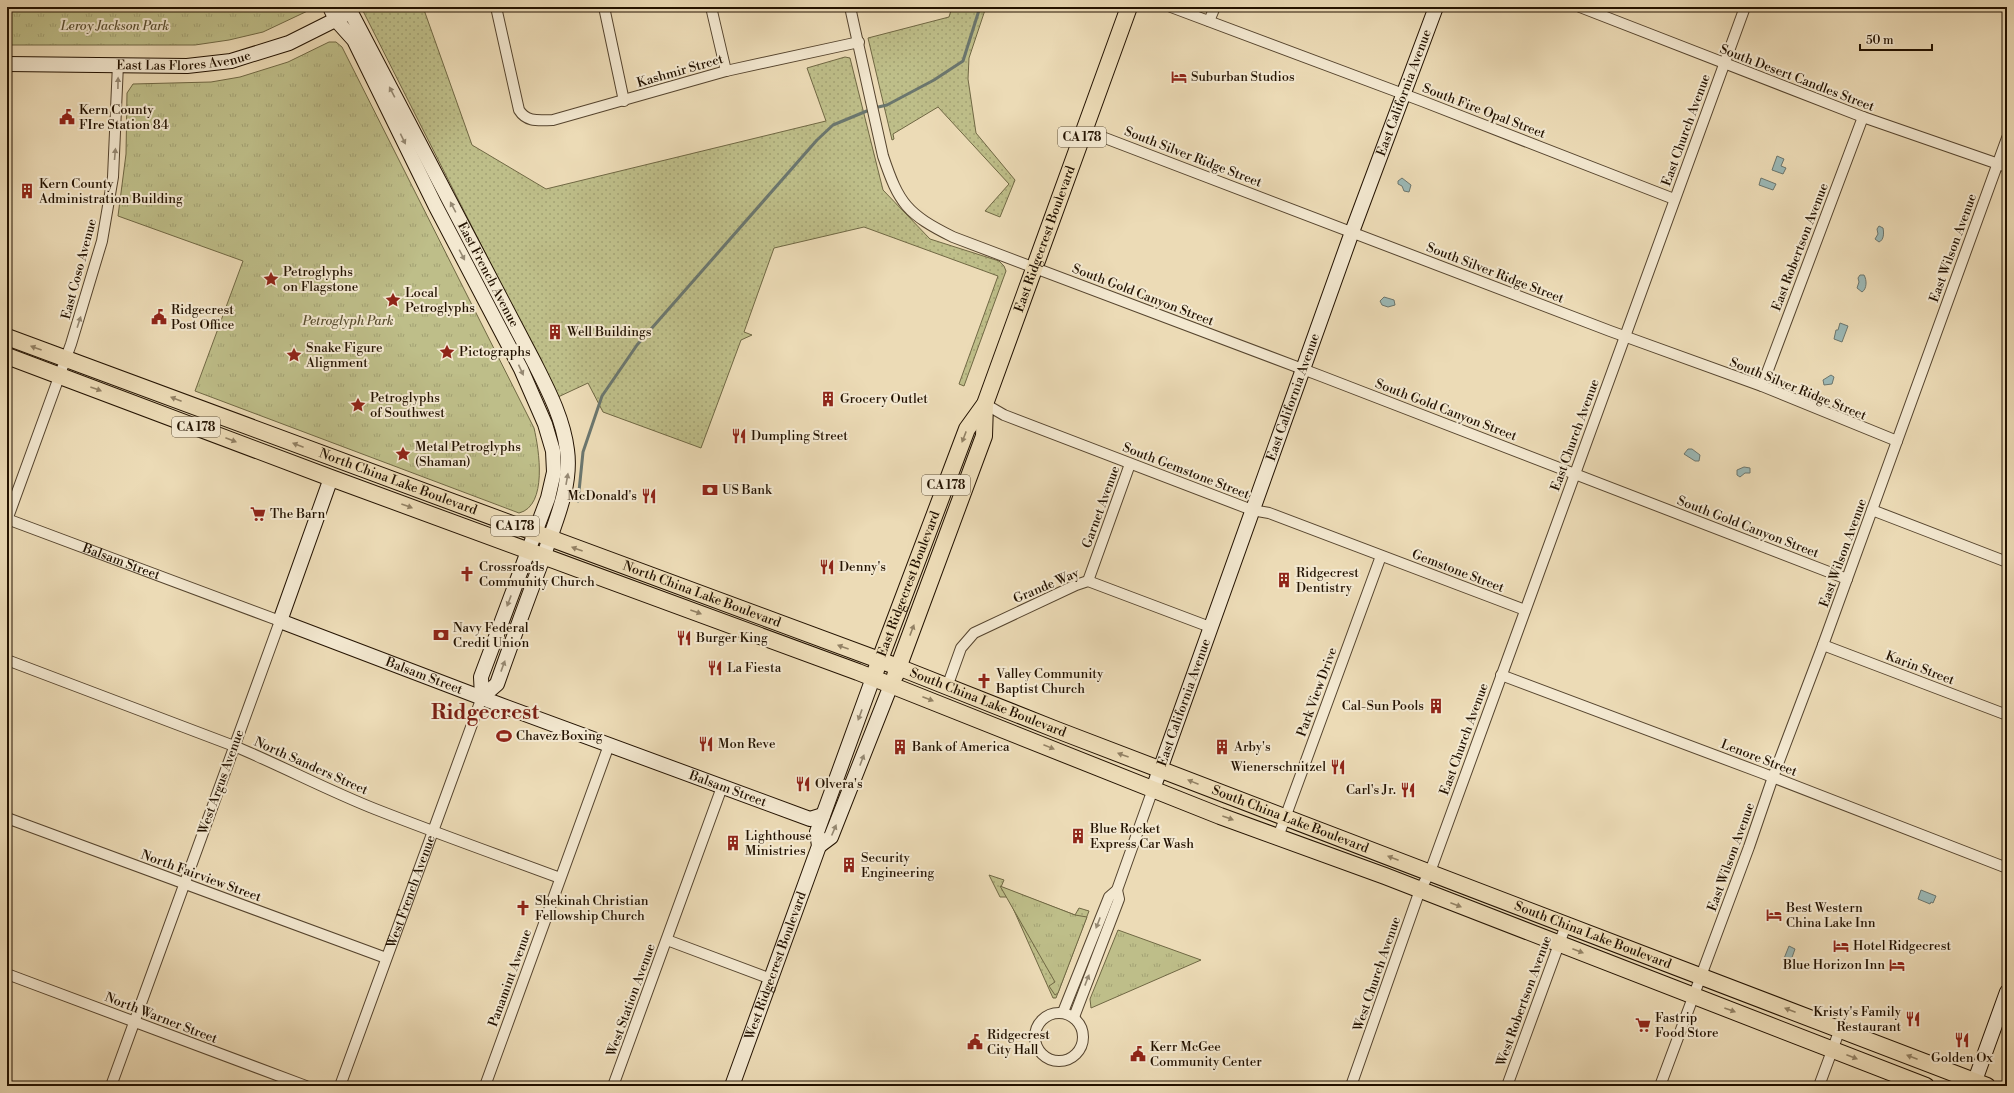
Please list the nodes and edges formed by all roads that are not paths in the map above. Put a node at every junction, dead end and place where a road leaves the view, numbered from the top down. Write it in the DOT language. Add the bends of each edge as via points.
graph roads {
  1 [pos="496,7"];
  2 [pos="604,7"];
  3 [pos="711,7"];
  4 [pos="850,7"];
  5 [pos="1129,7"];
  6 [pos="1172,7"];
  7 [pos="1214,7"];
  8 [pos="1436,7"];
  9 [pos="1580,7"];
  10 [pos="1745,7"];
  11 [pos="349,10"];
  12 [pos="333,13"];
  13 [pos="1209,21"];
  14 [pos="859,42"];
  15 [pos="7,64"];
  16 [pos="118,64"];
  17 [pos="1724,64"];
  18 [pos="726,71"];
  19 [pos="1404,94"];
  20 [pos="624,101"];
  21 [pos="1863,117"];
  22 [pos="1084,130"];
  23 [pos="2007,138"];
  24 [pos="2002,165"];
  25 [pos="1674,199"];
  26 [pos="1352,232"];
  27 [pos="1034,267"];
  28 [pos="1625,336"];
  29 [pos="7,337"];
  30 [pos="7,356"];
  31 [pos="66,359"];
  32 [pos="1302,370"];
  33 [pos="60,376"];
  34 [pos="1762,386"];
  35 [pos="985,404"];
  36 [pos="1897,441"];
  37 [pos="1130,464"];
  38 [pos="1575,474"];
  39 [pos="331,478"];
  40 [pos="427,494"];
  41 [pos="1252,510"];
  42 [pos="1872,510"];
  43 [pos="7,520"];
  44 [pos="534,533"];
  45 [pos="549,539"];
  46 [pos="528,551"];
  47 [pos="543,556"];
  48 [pos="1382,556"];
  49 [pos="2007,562"];
  50 [pos="1847,579"];
  51 [pos="1088,581"];
  52 [pos="621,584"];
  53 [pos="699,594"];
  54 [pos="1525,610"];
  55 [pos="280,621"];
  56 [pos="1210,627"];
  57 [pos="1823,646"];
  58 [pos="7,660"];
  59 [pos="880,660"];
  60 [pos="898,667"];
  61 [pos="1501,675"];
  62 [pos="873,678"];
  63 [pos="892,685"];
  64 [pos="947,687"];
  65 [pos="482,697"];
  66 [pos="2007,715"];
  67 [pos="609,745"];
  68 [pos="234,746"];
  69 [pos="1160,768"];
  70 [pos="1773,777"];
  71 [pos="722,787"];
  72 [pos="1152,789"];
  73 [pos="843,809"];
  74 [pos="823,815"];
  75 [pos="1285,817"];
  76 [pos="7,818"];
  77 [pos="433,830"];
  78 [pos="1278,837"];
  79 [pos="819,846"];
  80 [pos="2007,868"];
  81 [pos="1430,872"];
  82 [pos="560,878"];
  83 [pos="184,884"];
  84 [pos="1117,890"];
  85 [pos="1420,890"];
  86 [pos="1566,924"];
  87 [pos="666,940"];
  88 [pos="1559,944"];
  89 [pos="386,958"];
  90 [pos="7,974"];
  91 [pos="1702,976"];
  92 [pos="771,979"];
  93 [pos="2007,992"];
  94 [pos="1694,997"];
  95 [pos="1063,1012"];
  96 [pos="1074,1017"];
  97 [pos="134,1022"];
  98 [pos="1840,1029"];
  99 [pos="1833,1050"];
  100 [pos="1978,1084"];
  101 [pos="111,1086"];
  102 [pos="306,1086"];
  103 [pos="340,1086"];
  104 [pos="485,1086"];
  105 [pos="614,1086"];
  106 [pos="732,1086"];
  107 [pos="1351,1086"];
  108 [pos="1507,1086"];
  109 [pos="1660,1086"];
  110 [pos="1819,1086"];
  111 [pos="1926,1086"];
  1 -- 20 [label="street, Kashmir Street" via="522,115 532,121 553,120"];
  2 -- 20 [label="street"];
  3 -- 18 [label="street"];
  4 -- 14 [label="street, South Gold Canyon Street"];
  5 -- 22 [label="main road, East Ridgecrest Boulevard / CA 178"];
  6 -- 13 [label="street, South Fire Opal Street"];
  7 -- 13 [label="street"];
  8 -- 19 [label="street, East California Avenue"];
  9 -- 17 [label="street, South Desert Candles Street"];
  10 -- 17 [label="street, East Church Avenue"];
  11 -- 12 [label="street, East Las Flores Avenue"];
  45 -- 11 [label="street, East French Avenue, one-way" via="563,501 568,472 568,451 555,406"];
  12 -- 16 [label="street, East Las Flores Avenue" via="289,43 231,61 187,66"];
  12 -- 44 [label="street, East French Avenue, one-way" via="354,40 435,205 521,369 545,424 553,451 554,472 548,498"];
  13 -- 19 [label="street, South Fire Opal Street"];
  14 -- 18 [label="street, Kashmir Street"];
  14 -- 27 [label="street, South Gold Canyon Street" via="883,156 896,190 908,209 927,224 953,237"];
  15 -- 16 [label="street, East Las Flores Avenue"];
  31 -- 16 [label="street, East Coso Avenue, one-way" via="89,290 106,227 116,146"];
  17 -- 21 [label="street, South Desert Candles Street"];
  17 -- 25 [label="street, East Church Avenue"];
  18 -- 20 [label="street, Kashmir Street"];
  19 -- 25 [label="street, South Fire Opal Street"];
  19 -- 26 [label="street, East California Avenue"];
  21 -- 24 [label="street, South Desert Candles Street"];
  21 -- 34 [label="street, East Robertson Avenue"];
  22 -- 26 [label="street, South Silver Ridge Street"];
  22 -- 27 [label="main road, East Ridgecrest Boulevard / CA 178"];
  23 -- 24 [label="street, East Wilson Avenue"];
  24 -- 36 [label="street, East Wilson Avenue"];
  25 -- 28 [label="street, East Church Avenue"];
  26 -- 28 [label="street, South Silver Ridge Street"];
  26 -- 32 [label="street, East California Avenue"];
  27 -- 32 [label="street, South Gold Canyon Street"];
  27 -- 35 [label="main road, East Ridgecrest Boulevard / CA 178"];
  28 -- 34 [label="street, South Silver Ridge Street"];
  28 -- 38 [label="street, East Church Avenue"];
  31 -- 29 [label="main road, North China Lake Boulevard / CA 178, one-way"];
  30 -- 33 [label="main road, North China Lake Boulevard / CA 178"];
  31 -- 33 [label="street, East Coso Avenue"];
  40 -- 31 [label="main road, North China Lake Boulevard / CA 178, one-way"];
  32 -- 38 [label="street, South Gold Canyon Street"];
  32 -- 41 [label="street, East California Avenue"];
  33 -- 39 [label="main road, North China Lake Boulevard / CA 178, one-way"];
  33 -- 43 [label="street, East Coso Avenue"];
  34 -- 36 [label="street, South Silver Ridge Street"];
  35 -- 37 [label="street, South Gemstone Street" via="1004,415"];
  35 -- 59 [label="main road, East Ridgecrest Boulevard / CA 178, one-way" via="967,429"];
  60 -- 35 [label="main road, East Ridgecrest Boulevard / CA 178, one-way" via="984,436"];
  36 -- 42 [label="street, East Wilson Avenue"];
  37 -- 41 [label="street, South Gemstone Street"];
  37 -- 51 [label="street, Garnet Avenue"];
  38 -- 50 [label="street, South Gold Canyon Street"];
  38 -- 54 [label="street, East Church Avenue"];
  39 -- 40 [label="main road" via="345,472 411,495"];
  39 -- 46 [label="main road, North China Lake Boulevard / CA 178, one-way"];
  39 -- 55 [label="street, West Argus Avenue"];
  40 -- 44 [label="main road, North China Lake Boulevard / CA 178"];
  41 -- 48 [label="street, South Gemstone Street" via="1267,512"];
  41 -- 56 [label="street, East California Avenue"];
  42 -- 49 [label="street"];
  42 -- 50 [label="street, East Wilson Avenue"];
  43 -- 55 [label="street, Balsam Street"];
  44 -- 45 [label="main road, North China Lake Boulevard / CA 178"];
  44 -- 46 [label="street, East French Avenue"];
  45 -- 47 [label="street, East French Avenue"];
  53 -- 45 [label="main road, North China Lake Boulevard / CA 178, one-way"];
  46 -- 47 [label="main road, North China Lake Boulevard / CA 178"];
  46 -- 65 [label="street, West French Avenue, one-way" via="481,677"];
  47 -- 52 [label="main road, North China Lake Boulevard / CA 178"];
  65 -- 47 [label="street, West French Avenue, one-way" via="497,684"];
  48 -- 54 [label="street, Gemstone Street"];
  48 -- 75 [label="street, Park View Drive"];
  50 -- 57 [label="street, East Wilson Avenue"];
  51 -- 56 [label="street, Grande Way"];
  51 -- 64 [label="street, Grande Way" via="974,633 961,648"];
  52 -- 53 [label="main road" via="638,581 686,597"];
  52 -- 62 [label="main road, North China Lake Boulevard / CA 178, one-way"];
  59 -- 53 [label="main road, North China Lake Boulevard / CA 178, one-way"];
  54 -- 61 [label="street, East Church Avenue"];
  55 -- 65 [label="street, Balsam Street"];
  55 -- 68 [label="street, West Argus Avenue"];
  56 -- 69 [label="street, East California Avenue"];
  57 -- 66 [label="street, Karin Street"];
  57 -- 70 [label="street, East Wilson Avenue"];
  58 -- 68 [label="street, North Sanders Street"];
  59 -- 60 [label="main road, South China Lake Boulevard"];
  59 -- 62 [label="main road, East Ridgecrest Boulevard"];
  60 -- 63 [label="main road, West Ridgecrest Boulevard / CA 178"];
  60 -- 64 [label="main road, South China Lake Boulevard"];
  61 -- 70 [label="street, Lenore Street"];
  61 -- 81 [label="street, East Church Avenue"];
  62 -- 63 [label="main road, South China Lake Boulevard"];
  62 -- 74 [label="street, West Ridgecrest Boulevard, one-way"];
  63 -- 72 [label="main road, South China Lake Boulevard, one-way"];
  73 -- 63 [label="street, West Ridgecrest Boulevard, one-way"];
  69 -- 64 [label="main road, South China Lake Boulevard, one-way"];
  65 -- 67 [label="street, Balsam Street"];
  65 -- 77 [label="street, West French Avenue"];
  67 -- 71 [label="street, Balsam Street"];
  67 -- 82 [label="street, Panamint Avenue"];
  68 -- 77 [label="street, North Sanders Street" via="326,789"];
  68 -- 83 [label="street, West Argus Avenue"];
  69 -- 72 [label="street, East California Avenue"];
  75 -- 69 [label="main road, South China Lake Boulevard, one-way"];
  70 -- 80 [label="street, Lenore Street"];
  70 -- 91 [label="street, East Wilson Avenue"];
  71 -- 74 [label="street, Balsam Street" via="810,819"];
  71 -- 87 [label="street, West Station Avenue"];
  72 -- 78 [label="main road, South China Lake Boulevard, one-way"];
  72 -- 84 [label="street"];
  73 -- 74 [label="street, Balsam Street"];
  79 -- 73 [label="street, West Ridgecrest Boulevard, one-way" via="831,837"];
  74 -- 79 [label="street, West Ridgecrest Boulevard" via="817,832"];
  75 -- 78 [label="street, Park View Drive"];
  81 -- 75 [label="main road, South China Lake Boulevard, one-way"];
  76 -- 83 [label="street, North Fairview Street"];
  77 -- 82 [label="street, North Sanders Street"];
  77 -- 89 [label="street, West French Avenue"];
  78 -- 85 [label="main road, South China Lake Boulevard"];
  79 -- 92 [label="street, West Ridgecrest Boulevard"];
  81 -- 85 [label="street, West Church Avenue"];
  81 -- 86 [label="main road, South China Lake Boulevard"];
  82 -- 104 [label="street, Panamint Avenue"];
  83 -- 89 [label="street, North Fairview Street"];
  83 -- 97 [label="street, West Argus Avenue"];
  84 -- 95 [label="street, one-way" via="1109,897"];
  96 -- 84 [label="street, one-way" via="1119,899"];
  85 -- 88 [label="main road, South China Lake Boulevard, one-way"];
  85 -- 107 [label="street, West Church Avenue"];
  86 -- 88 [label="street, West Robertson Avenue"];
  86 -- 91 [label="main road, South China Lake Boulevard"];
  87 -- 92 [label="street"];
  87 -- 105 [label="street, West Station Avenue"];
  88 -- 94 [label="main road, South China Lake Boulevard, one-way"];
  88 -- 108 [label="street, West Robertson Avenue"];
  89 -- 103 [label="street, West French Avenue"];
  90 -- 97 [label="street, North Warner Street"];
  91 -- 94 [label="street"];
  98 -- 91 [label="main road, South China Lake Boulevard, one-way"];
  92 -- 106 [label="street, West Ridgecrest Boulevard"];
  93 -- 100 [label="street"];
  94 -- 99 [label="main road, South China Lake Boulevard, one-way"];
  94 -- 109 [label="street"];
  95 -- 96 [label="street"];
  95 -- 96 [label="street" via="1048,1016 1037,1029 1037,1047 1041,1054 1048,1058 1064,1060 1078,1049 1082,1039 1082,1027"];
  97 -- 101 [label="street, West Argus Avenue"];
  97 -- 102 [label="street, North Warner Street"];
  98 -- 99 [label="street"];
  100 -- 98 [label="main road, South China Lake Boulevard, one-way"];
  99 -- 110 [label="street"];
  99 -- 111 [label="main road, South China Lake Boulevard, one-way"];
}
